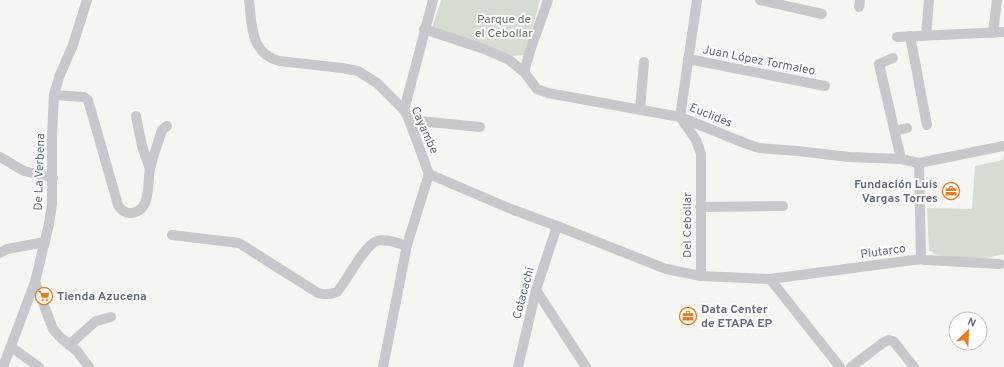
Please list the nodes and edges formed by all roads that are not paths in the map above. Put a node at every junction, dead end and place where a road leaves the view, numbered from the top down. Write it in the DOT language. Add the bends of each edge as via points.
graph roads {
  1 [pos="87,0"];
  2 [pos="249,0"];
  3 [pos="433,0"];
  4 [pos="548,0"];
  5 [pos="697,0"];
  6 [pos="760,0"];
  7 [pos="929,0"];
  8 [pos="997,0"];
  9 [pos="822,14"];
  10 [pos="424,29"];
  11 [pos="1004,32"];
  12 [pos="993,33"];
  13 [pos="926,35"];
  14 [pos="910,36"];
  15 [pos="897,37"];
  16 [pos="893,58"];
  17 [pos="688,59"];
  18 [pos="644,62"];
  19 [pos="524,72"];
  20 [pos="825,86"];
  21 [pos="54,95"];
  22 [pos="404,110"];
  23 [pos="640,110"];
  24 [pos="136,116"];
  25 [pos="680,117"];
  26 [pos="409,120"];
  27 [pos="927,125"];
  28 [pos="167,126"];
  29 [pos="480,127"];
  30 [pos="907,128"];
  31 [pos="895,131"];
  32 [pos="1004,146"];
  33 [pos="0,157"];
  34 [pos="901,159"];
  35 [pos="919,163"];
  36 [pos="150,169"];
  37 [pos="429,174"];
  38 [pos="53,178"];
  39 [pos="783,206"];
  40 [pos="700,207"];
  41 [pos="557,226"];
  42 [pos="172,235"];
  43 [pos="45,242"];
  44 [pos="407,245"];
  45 [pos="0,253"];
  46 [pos="921,259"];
  47 [pos="1000,264"];
  48 [pos="701,276"];
  49 [pos="770,279"];
  50 [pos="35,282"];
  51 [pos="536,290"];
  52 [pos="111,317"];
  53 [pos="69,345"];
  54 [pos="11,347"];
  55 [pos="3,367"];
  56 [pos="39,367"];
  57 [pos="89,367"];
  58 [pos="383,367"];
  59 [pos="518,367"];
  60 [pos="586,367"];
  61 [pos="840,367"];
  62 [pos="851,367"];
  63 [pos="914,367"];
  1 -- 21 [label="street, De La Verbena"];
  2 -- 22 [label="street, Cayambe" via="253,32 264,54 279,61 358,71 377,83"];
  3 -- 10 [label="street"];
  4 -- 19 [label="street"];
  5 -- 17 [label="street"];
  6 -- 9 [label="street"];
  7 -- 13 [label="street"];
  8 -- 12 [label="street"];
  10 -- 19 [label="street, Euclides" via="510,60"];
  10 -- 22 [label="street"];
  11 -- 12 [label="street"];
  12 -- 13 [label="street"];
  13 -- 14 [label="street"];
  14 -- 15 [label="street"];
  14 -- 27 [label="street"];
  16 -- 31 [label="street" via="879,64"];
  17 -- 20 [label="street, Juan López Tormaleo"];
  17 -- 25 [label="street"];
  18 -- 23 [label="street"];
  19 -- 23 [label="street, Euclides" via="536,89 548,93"];
  21 -- 36 [label="street" via="80,96 88,100 121,210 132,213 144,205"];
  21 -- 38 [label="street, De La Verbena"];
  22 -- 26 [label="street, Cayambe"];
  23 -- 25 [label="street, Euclides"];
  24 -- 36 [label="street"];
  25 -- 34 [label="street, Euclides" via="759,148 849,157"];
  25 -- 40 [label="street, Del Cebollar" via="696,140 701,154"];
  26 -- 29 [label="street"];
  26 -- 37 [label="street, Cayambe"];
  28 -- 36 [label="street" via="162,130"];
  30 -- 31 [label="street"];
  31 -- 34 [label="street"];
  32 -- 35 [label="street, Euclides"];
  33 -- 38 [label="street" via="24,171"];
  34 -- 35 [label="street, Euclides"];
  35 -- 46 [label="street"];
  37 -- 41 [label="street"];
  37 -- 44 [label="street, Cayambe"];
  38 -- 43 [label="street, De La Verbena" via="52,204"];
  39 -- 40 [label="street"];
  40 -- 48 [label="street, Del Cebollar"];
  41 -- 48 [label="street" via="666,269"];
  41 -- 51 [label="street, Cotacachi"];
  42 -- 44 [label="street" via="239,243 324,295 337,292 366,249 377,241"];
  43 -- 45 [label="street" via="7,249"];
  43 -- 50 [label="street, De La Verbena"];
  44 -- 58 [label="street, Cayambe"];
  46 -- 47 [label="street, Plutarco"];
  46 -- 49 [label="street, Plutarco"];
  48 -- 49 [label="street"];
  49 -- 61 [label="street"];
  50 -- 53 [label="street" via="52,329"];
  50 -- 54 [label="street, De La Verbena"];
  51 -- 59 [label="street, Cotacachi"];
  51 -- 60 [label="street"];
  52 -- 53 [label="street" via="96,321"];
  53 -- 57 [label="street"];
  54 -- 55 [label="street, De La Verbena"];
  54 -- 56 [label="street"];
  62 -- 63 [label="street" via="890,340"];
}
